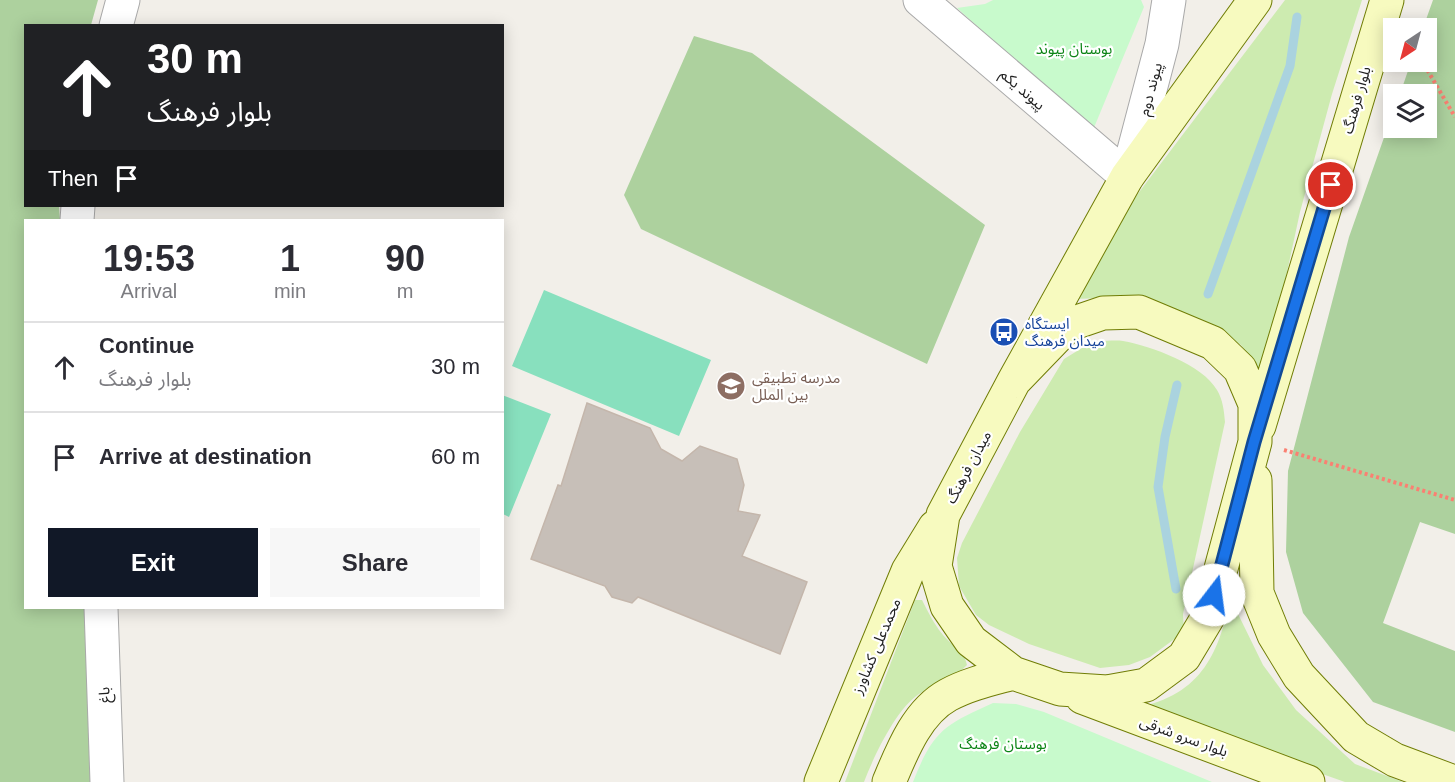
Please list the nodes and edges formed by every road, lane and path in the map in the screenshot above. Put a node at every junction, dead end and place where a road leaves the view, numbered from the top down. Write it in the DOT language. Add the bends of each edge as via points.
graph roads {
  1 [pos="123,0"];
  2 [pos="920,0"];
  3 [pos="1169,0"];
  4 [pos="1387,0"];
  5 [pos="1249,5"];
  6 [pos="117,24"];
  7 [pos="1429,72"];
  8 [pos="1455,117"];
  9 [pos="1127,177"];
  10 [pos="1014,381"];
  11 [pos="1254,442"];
  12 [pos="1455,500"];
  13 [pos="943,515"];
  14 [pos="101,609"];
  15 [pos="1013,673"];
  16 [pos="1060,689"];
  17 [pos="107,782"];
  18 [pos="821,782"];
  19 [pos="889,782"];
  20 [pos="1308,782"];
  21 [pos="1454,782"];
  1 -- 6 [label="street"];
  2 -- 9 [label="street, پیوند یکم"];
  3 -- 9 [label="street, پیوند دوم" via="1162,44"];
  4 -- 11 [label="main road, بلوار فرهنگ"];
  5 -- 9 [label="main road"];
  7 -- 8 [label="path"];
  9 -- 10 [label="main road"];
  10 -- 11 [label="main road, میدان فرهنگ" via="1068,325 1103,314 1139,312 1213,343 1240,369 1255,404"];
  10 -- 13 [label="main road, میدان فرهنگ"];
  11 -- 12 [label="path"];
  11 -- 16 [label="main road, میدان فرهنگ" via="1208,617 1184,657 1146,684 1107,692"];
  11 -- 21 [label="main road" via="1257,592 1274,635 1299,676 1356,737 1395,760"];
  13 -- 15 [label="main road, میدان فرهنگ" via="936,567 947,606 971,641"];
  13 -- 18 [label="main road, محمدعلی کشاورز" via="908,571"];
  14 -- 17 [label="street, باغ"];
  15 -- 16 [label="main road, میدان فرهنگ"];
  15 -- 19 [label="main road" via="966,687 930,708 904,746"];
  16 -- 20 [label="main road, بلوار سرو شرقی"];
}
